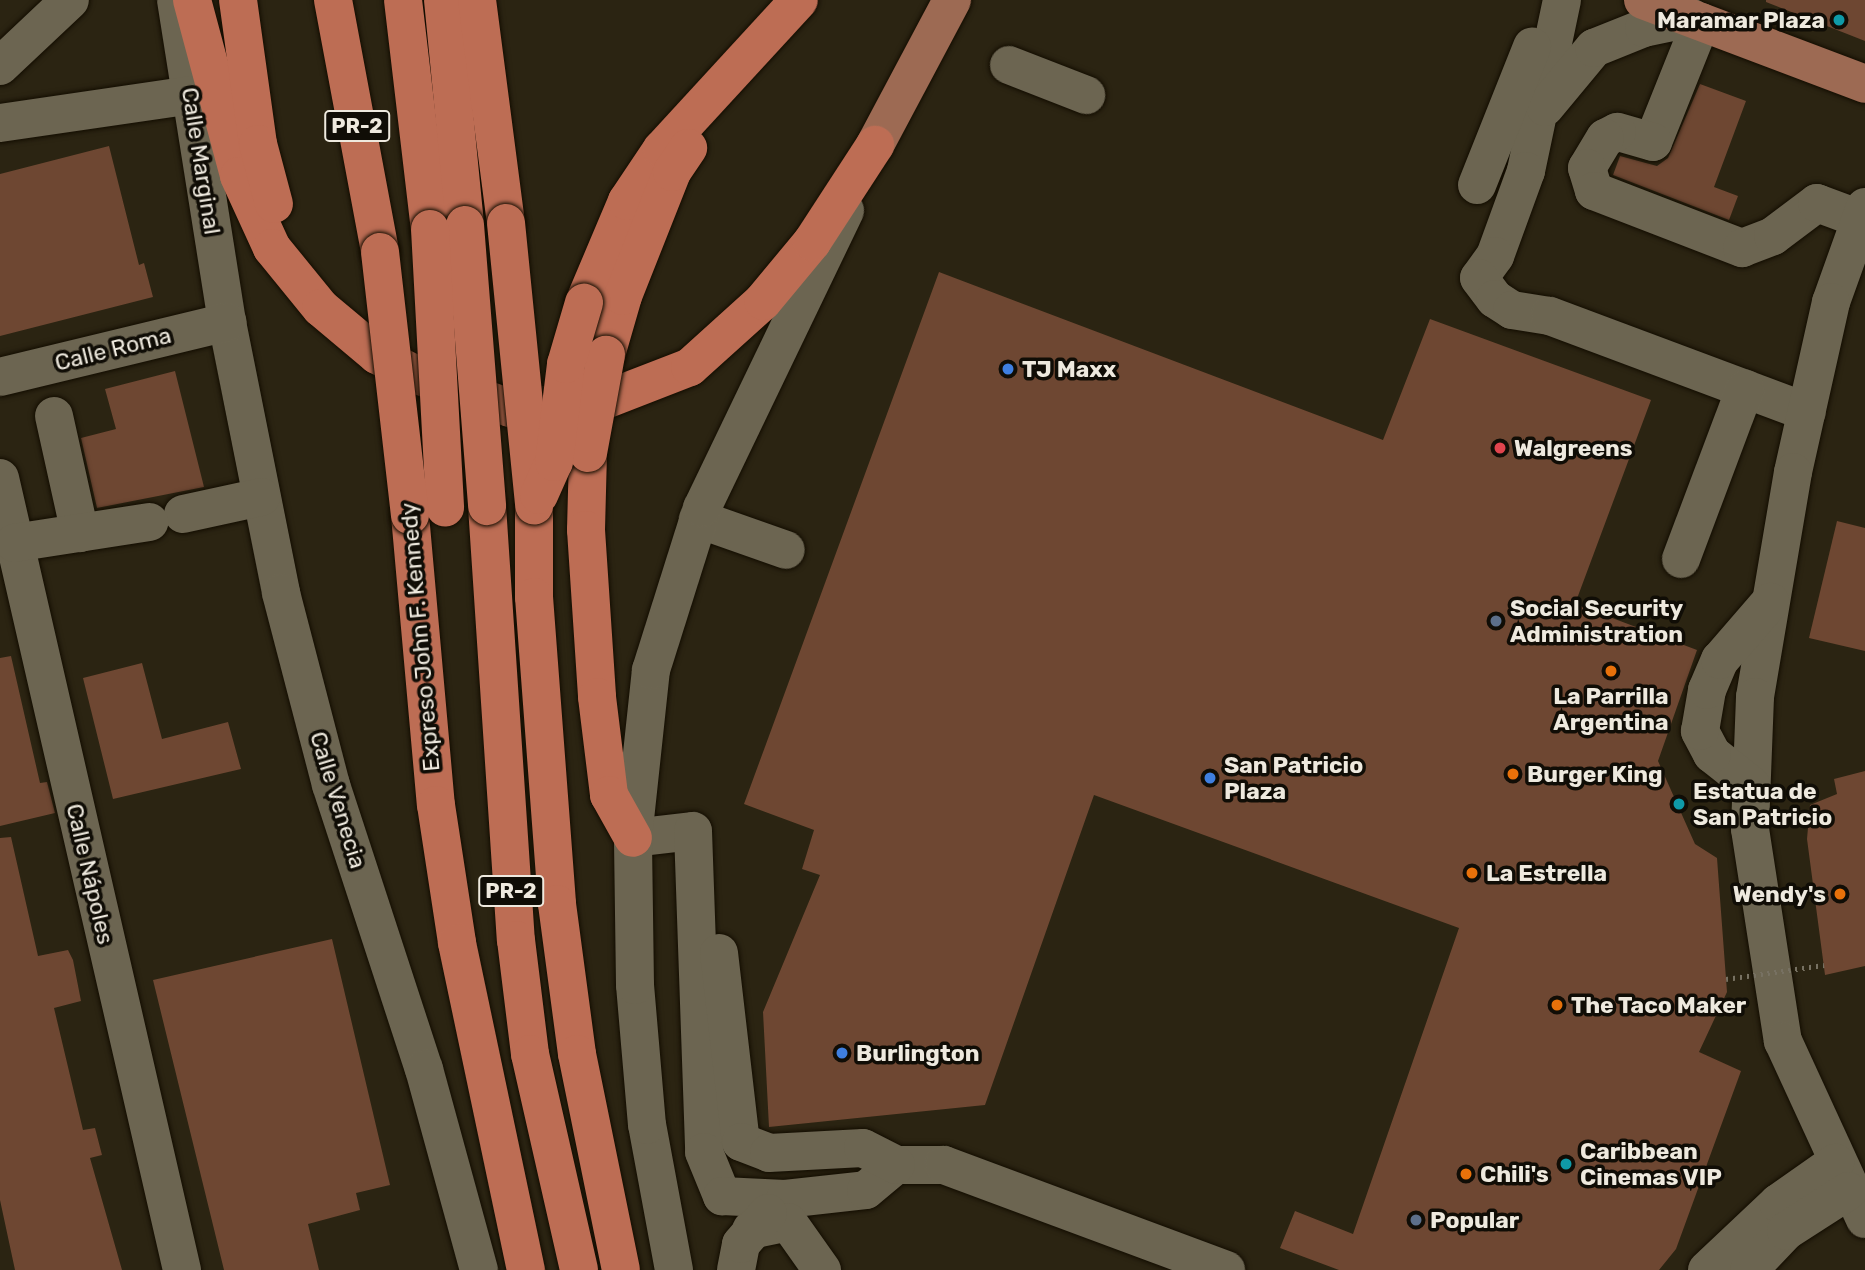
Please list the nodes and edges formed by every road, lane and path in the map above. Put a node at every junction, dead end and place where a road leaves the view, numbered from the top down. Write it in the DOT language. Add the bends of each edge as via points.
graph roads {
  1 [pos="70,0"];
  2 [pos="176,0"];
  3 [pos="192,0"];
  4 [pos="239,0"];
  5 [pos="333,0"];
  6 [pos="402,0"];
  7 [pos="443,0"];
  8 [pos="477,0"];
  9 [pos="799,0"];
  10 [pos="952,0"];
  11 [pos="1552,0"];
  12 [pos="1562,0"];
  13 [pos="1643,0"];
  14 [pos="1697,20"];
  15 [pos="752,49"];
  16 [pos="1009,65"];
  17 [pos="0,66"];
  18 [pos="1865,84"];
  19 [pos="191,95"];
  20 [pos="1086,95"];
  21 [pos="1536,120"];
  22 [pos="0,123"];
  23 [pos="875,145"];
  24 [pos="1477,185"];
  25 [pos="1863,213"];
  26 [pos="447,227"];
  27 [pos="321,308"];
  28 [pos="227,322"];
  29 [pos="0,377"];
  30 [pos="1745,389"];
  31 [pos="1807,412"];
  32 [pos="54,416"];
  33 [pos="0,478"];
  34 [pos="261,497"];
  35 [pos="534,506"];
  36 [pos="427,511"];
  37 [pos="698,519"];
  38 [pos="80,533"];
  39 [pos="14,543"];
  40 [pos="786,550"];
  41 [pos="1681,559"];
  42 [pos="1770,602"];
  43 [pos="1751,785"];
  44 [pos="633,838"];
  45 [pos="698,884"];
  46 [pos="1824,965"];
  47 [pos="1726,979"];
  48 [pos="896,1165"];
  49 [pos="1852,1196"];
  50 [pos="785,1199"];
  51 [pos="751,1230"];
  52 [pos="1723,1267"];
  53 [pos="182,1270"];
  54 [pos="479,1270"];
  55 [pos="526,1270"];
  56 [pos="579,1270"];
  57 [pos="621,1270"];
  58 [pos="674,1270"];
  59 [pos="736,1270"];
  60 [pos="822,1270"];
  61 [pos="1226,1270"];
  62 [pos="1775,1270"];
  1 -- 17 [label="street"];
  2 -- 19 [label="street, Calle Marginal"];
  3 -- 27 [label="highway" via="254,216 272,248"];
  4 -- 27 [label="highway" via="258,144 273,202"];
  5 -- 36 [label="highway, Expreso John F. Kennedy / PR-2, bridge"];
  6 -- 26 [label="highway"];
  7 -- 26 [label="highway, PR-2"];
  8 -- 35 [label="highway, bridge" via="506,223"];
  9 -- 15 [label="highway"];
  10 -- 23 [label="main road"];
  11 -- 24 [label="street"];
  12 -- 21 [label="street"];
  13 -- 14 [label="main road"];
  14 -- 18 [label="main road"];
  14 -- 21 [label="street" via="1644,28 1594,48"];
  14 -- 25 [label="street" via="1653,142 1629,133 1605,138 1587,168 1594,191 1742,248 1773,236 1818,203"];
  15 -- 35 [label="highway, bridge" via="662,149 627,201 584,303 566,364 554,462"];
  15 -- 44 [label="highway, bridge" via="672,172 623,296 606,355 589,453 586,530 603,746 609,794"];
  16 -- 20 [label="street"];
  19 -- 22 [label="street"];
  19 -- 28 [label="street, Calle Marginal"];
  21 -- 30 [label="street" via="1526,171 1495,256 1479,278 1486,289 1512,310 1550,316"];
  23 -- 27 [label="highway" via="812,242 718,347 690,367 605,400 532,409 471,396 377,355"];
  23 -- 37 [label="street"];
  25 -- 31 [label="street" via="1831,302"];
  26 -- 36 [label="highway, bridge"];
  26 -- 56 [label="highway, PR-2, bridge" via="487,506 516,940 530,1054"];
  28 -- 29 [label="street, Calle Roma"];
  28 -- 34 [label="street, Calle Venecia"];
  30 -- 31 [label="street"];
  30 -- 41 [label="street"];
  31 -- 42 [label="street"];
  32 -- 38 [label="street"];
  33 -- 39 [label="street, Calle Nápoles"];
  34 -- 38 [label="street"];
  34 -- 54 [label="street, Calle Venecia" via="331,785 424,1069"];
  35 -- 57 [label="highway" via="534,597 557,904 577,1054"];
  36 -- 55 [label="highway, Expreso John F. Kennedy / PR-2" via="416,598 436,805 457,943"];
  37 -- 40 [label="street"];
  37 -- 44 [label="street" via="651,670"];
  38 -- 39 [label="street"];
  39 -- 53 [label="street, Calle Nápoles"];
  42 -- 43 [label="street" via="1755,697"];
  42 -- 43 [label="street" via="1720,660 1707,690 1700,731 1712,754"];
  43 -- 49 [label="street" via="1750,829 1783,1041"];
  44 -- 45 [label="street" via="694,831"];
  44 -- 58 [label="street" via="635,985 647,1125"];
  45 -- 48 [label="street" via="714,925 722,971 741,1142 769,1153 863,1148"];
  45 -- 50 [label="street" via="698,1060 708,1172 722,1196"];
  46 -- 47 [label="path, bridge"];
  48 -- 50 [label="street" via="866,1191"];
  48 -- 61 [label="street" via="944,1165"];
  49 -- 52 [label="street" via="1778,1203"];
  49 -- 62 [label="street"];
  50 -- 51 [label="street"];
  51 -- 59 [label="street"];
  51 -- 60 [label="street" via="788,1222"];
}
